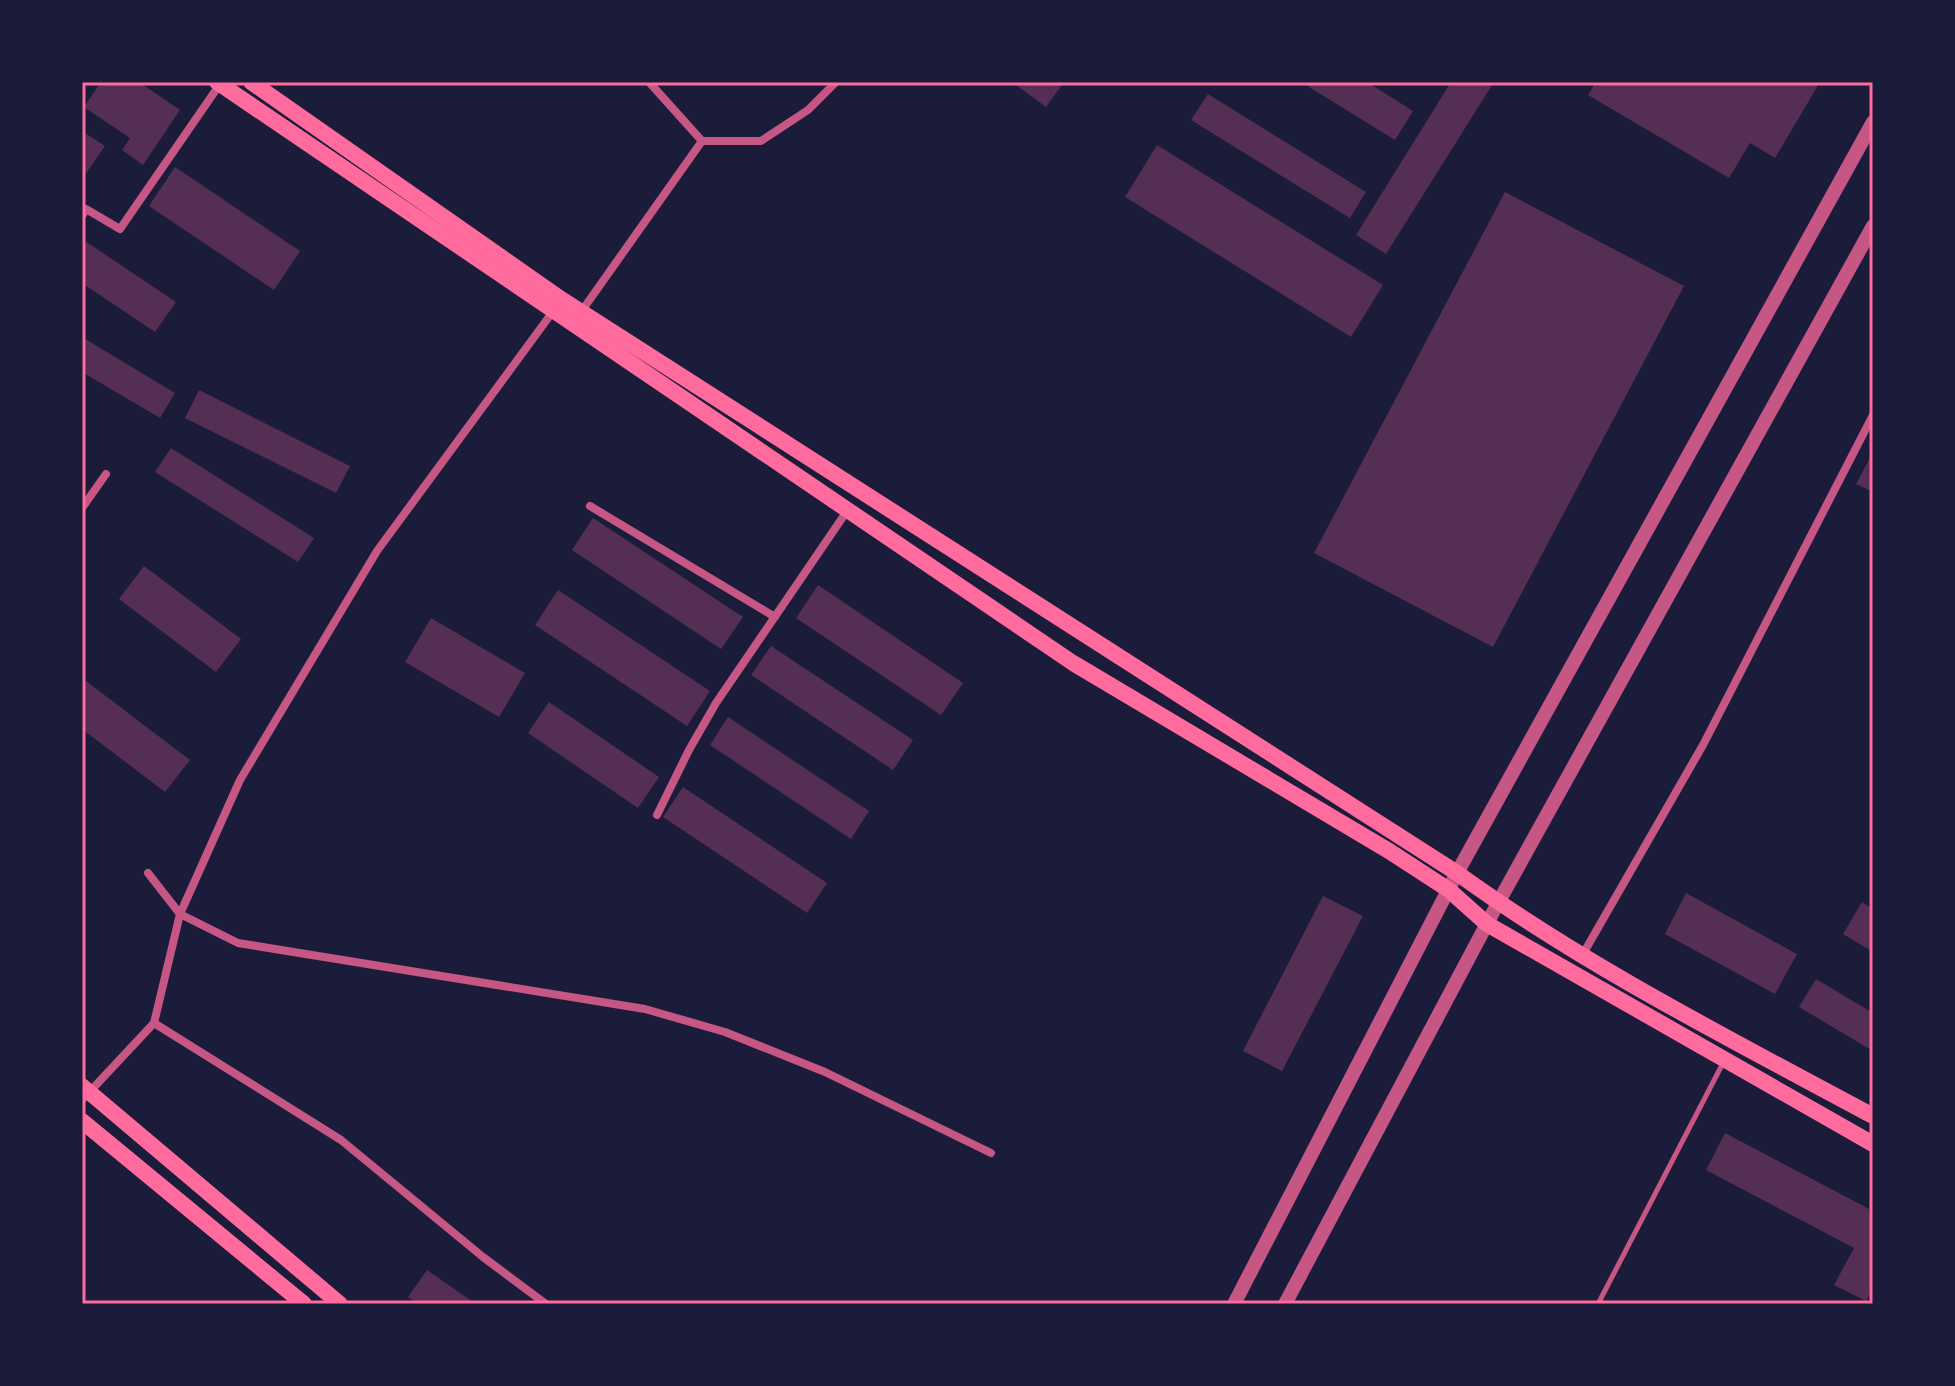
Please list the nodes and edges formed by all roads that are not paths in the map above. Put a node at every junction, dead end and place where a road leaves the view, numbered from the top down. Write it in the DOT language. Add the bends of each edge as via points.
graph roads {
  1 [pos="251,82"];
  2 [pos="649,82"];
  3 [pos="836,82"];
  4 [pos="219,83"];
  5 [pos="1873,122"];
  6 [pos="702,141"];
  7 [pos="82,216"];
  8 [pos="1873,226"];
  9 [pos="557,305"];
  10 [pos="581,312"];
  11 [pos="1873,415"];
  12 [pos="106,474"];
  13 [pos="590,506"];
  14 [pos="82,508"];
  15 [pos="847,511"];
  16 [pos="775,617"];
  17 [pos="657,815"];
  18 [pos="148,873"];
  19 [pos="1457,873"];
  20 [pos="1449,890"];
  21 [pos="1498,903"];
  22 [pos="180,914"];
  23 [pos="1487,924"];
  24 [pos="1583,954"];
  25 [pos="154,1023"];
  26 [pos="1725,1058"];
  27 [pos="84,1093"];
  28 [pos="1873,1116"];
  29 [pos="82,1121"];
  30 [pos="1873,1144"];
  31 [pos="991,1153"];
  32 [pos="304,1304"];
  33 [pos="340,1304"];
  34 [pos="546,1304"];
  35 [pos="1234,1304"];
  36 [pos="1285,1304"];
  37 [pos="1598,1304"];
  1 -- 9 [label="main road"];
  2 -- 6 [label="street"];
  3 -- 6 [label="street" via="808,110 761,141"];
  4 -- 7 [label="street" via="120,229 86,209"];
  4 -- 9 [label="main road"];
  5 -- 19 [label="street"];
  6 -- 10 [label="street"];
  8 -- 21 [label="street"];
  9 -- 10 [label="main road"];
  9 -- 15 [label="main road"];
  9 -- 22 [label="street" via="377,551 240,780"];
  10 -- 19 [label="main road"];
  11 -- 24 [label="street" via="1703,745"];
  12 -- 14 [label="street"];
  13 -- 16 [label="street"];
  15 -- 16 [label="street"];
  15 -- 20 [label="main road" via="1073,663"];
  16 -- 17 [label="street" via="716,703"];
  18 -- 22 [label="street"];
  19 -- 20 [label="street"];
  19 -- 21 [label="main road"];
  20 -- 23 [label="main road"];
  20 -- 35 [label="street"];
  21 -- 23 [label="street"];
  21 -- 24 [label="main road"];
  22 -- 25 [label="street"];
  22 -- 31 [label="street" via="238,943 645,1009 725,1032 825,1072"];
  23 -- 26 [label="main road"];
  23 -- 36 [label="street"];
  24 -- 28 [label="main road"];
  25 -- 27 [label="street"];
  25 -- 34 [label="street" via="341,1140"];
  26 -- 30 [label="main road"];
  26 -- 37 [label="lane"];
  27 -- 33 [label="main road"];
  29 -- 32 [label="main road"];
}
